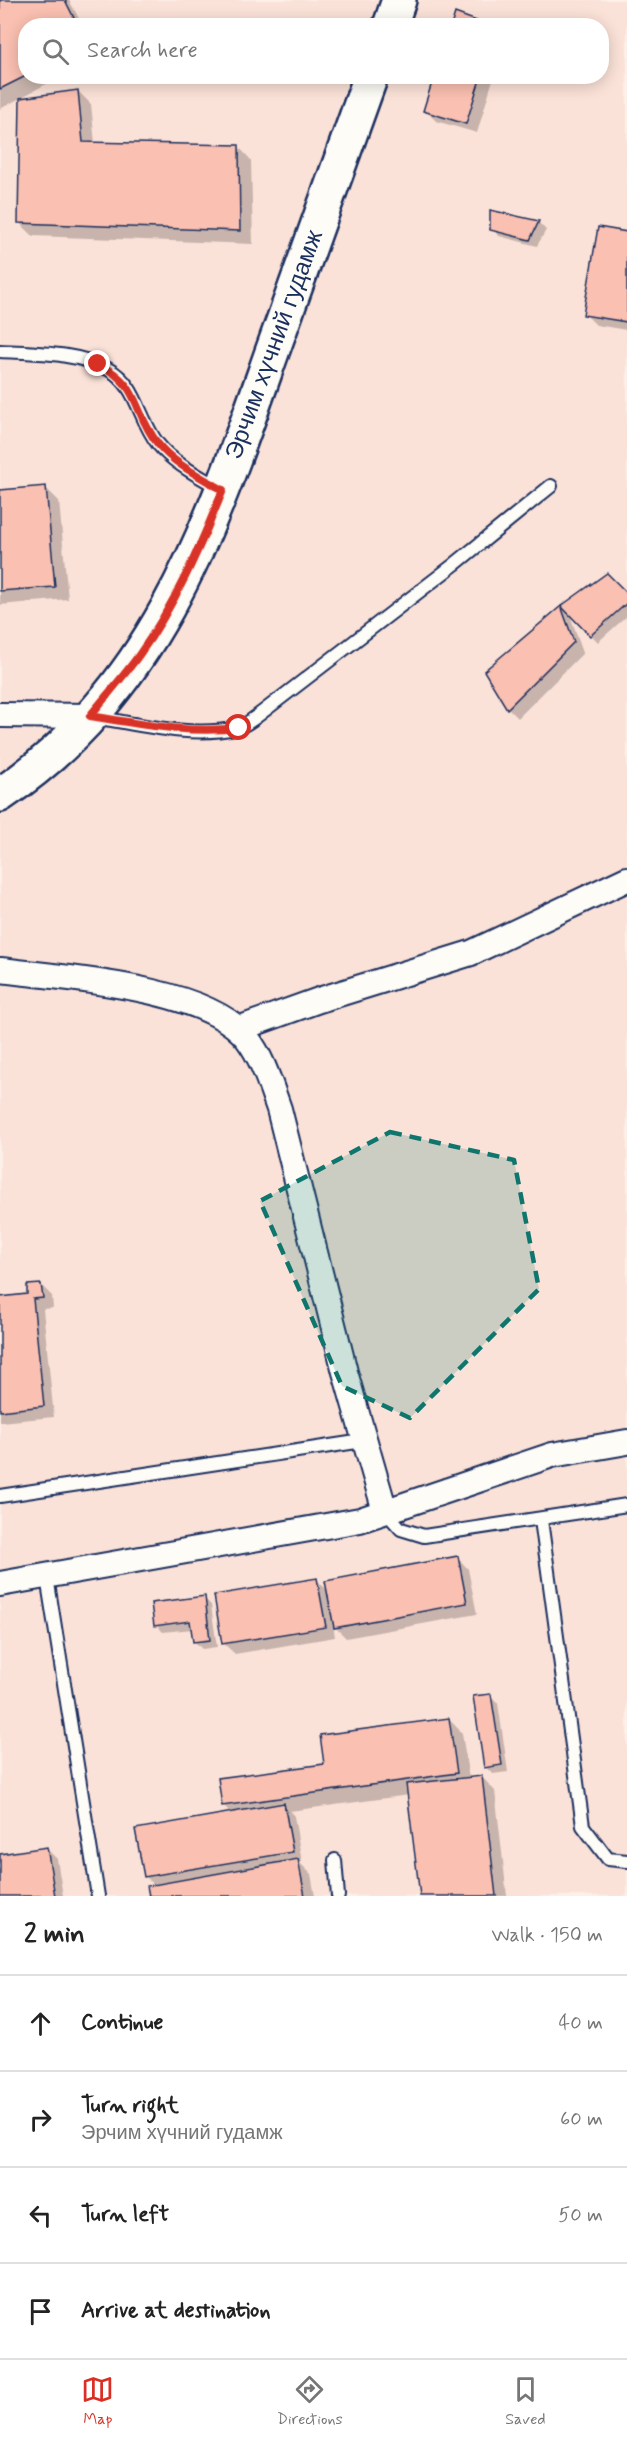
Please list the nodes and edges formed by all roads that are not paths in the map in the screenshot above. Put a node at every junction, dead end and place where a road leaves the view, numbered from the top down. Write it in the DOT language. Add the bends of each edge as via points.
graph roads {
  1 [pos="399,0"];
  2 [pos="393,18"];
  3 [pos="368,84"];
  4 [pos="0,351"];
  5 [pos="551,486"];
  6 [pos="223,490"];
  7 [pos="0,715"];
  8 [pos="90,716"];
  9 [pos="0,795"];
  10 [pos="627,879"];
  11 [pos="0,970"];
  12 [pos="238,1029"];
  13 [pos="363,1441"];
  14 [pos="627,1442"];
  15 [pos="0,1496"];
  16 [pos="627,1505"];
  17 [pos="385,1512"];
  18 [pos="541,1520"];
  19 [pos="47,1577"];
  20 [pos="0,1584"];
  21 [pos="335,1860"];
  22 [pos="627,1861"];
  23 [pos="98,1896"];
  24 [pos="338,1896"];
  1 -- 2 [label="main road"];
  3 -- 6 [label="main road, Эрчим хүчний гудамж"];
  4 -- 6 [label="lane" via="80,358 110,370 128,386 159,446"];
  5 -- 8 [label="lane" via="239,728 176,730"];
  6 -- 8 [label="main road, Эрчим хүчний гудамж" via="193,561 160,622 140,655"];
  7 -- 8 [label="street"];
  8 -- 9 [label="main road, Эрчим хүчний гудамж" via="43,764"];
  10 -- 12 [label="street" via="471,953"];
  11 -- 12 [label="street" via="145,990 210,1012"];
  12 -- 13 [label="street" via="265,1069 279,1109"];
  13 -- 15 [label="lane"];
  13 -- 17 [label="street"];
  14 -- 17 [label="street" via="552,1455"];
  16 -- 18 [label="lane"];
  17 -- 18 [label="lane" via="401,1529 424,1536"];
  17 -- 19 [label="street" via="360,1520"];
  18 -- 22 [label="lane" via="583,1826 608,1859"];
  19 -- 20 [label="street"];
  19 -- 23 [label="lane"];
  21 -- 24 [label="lane"];
}
